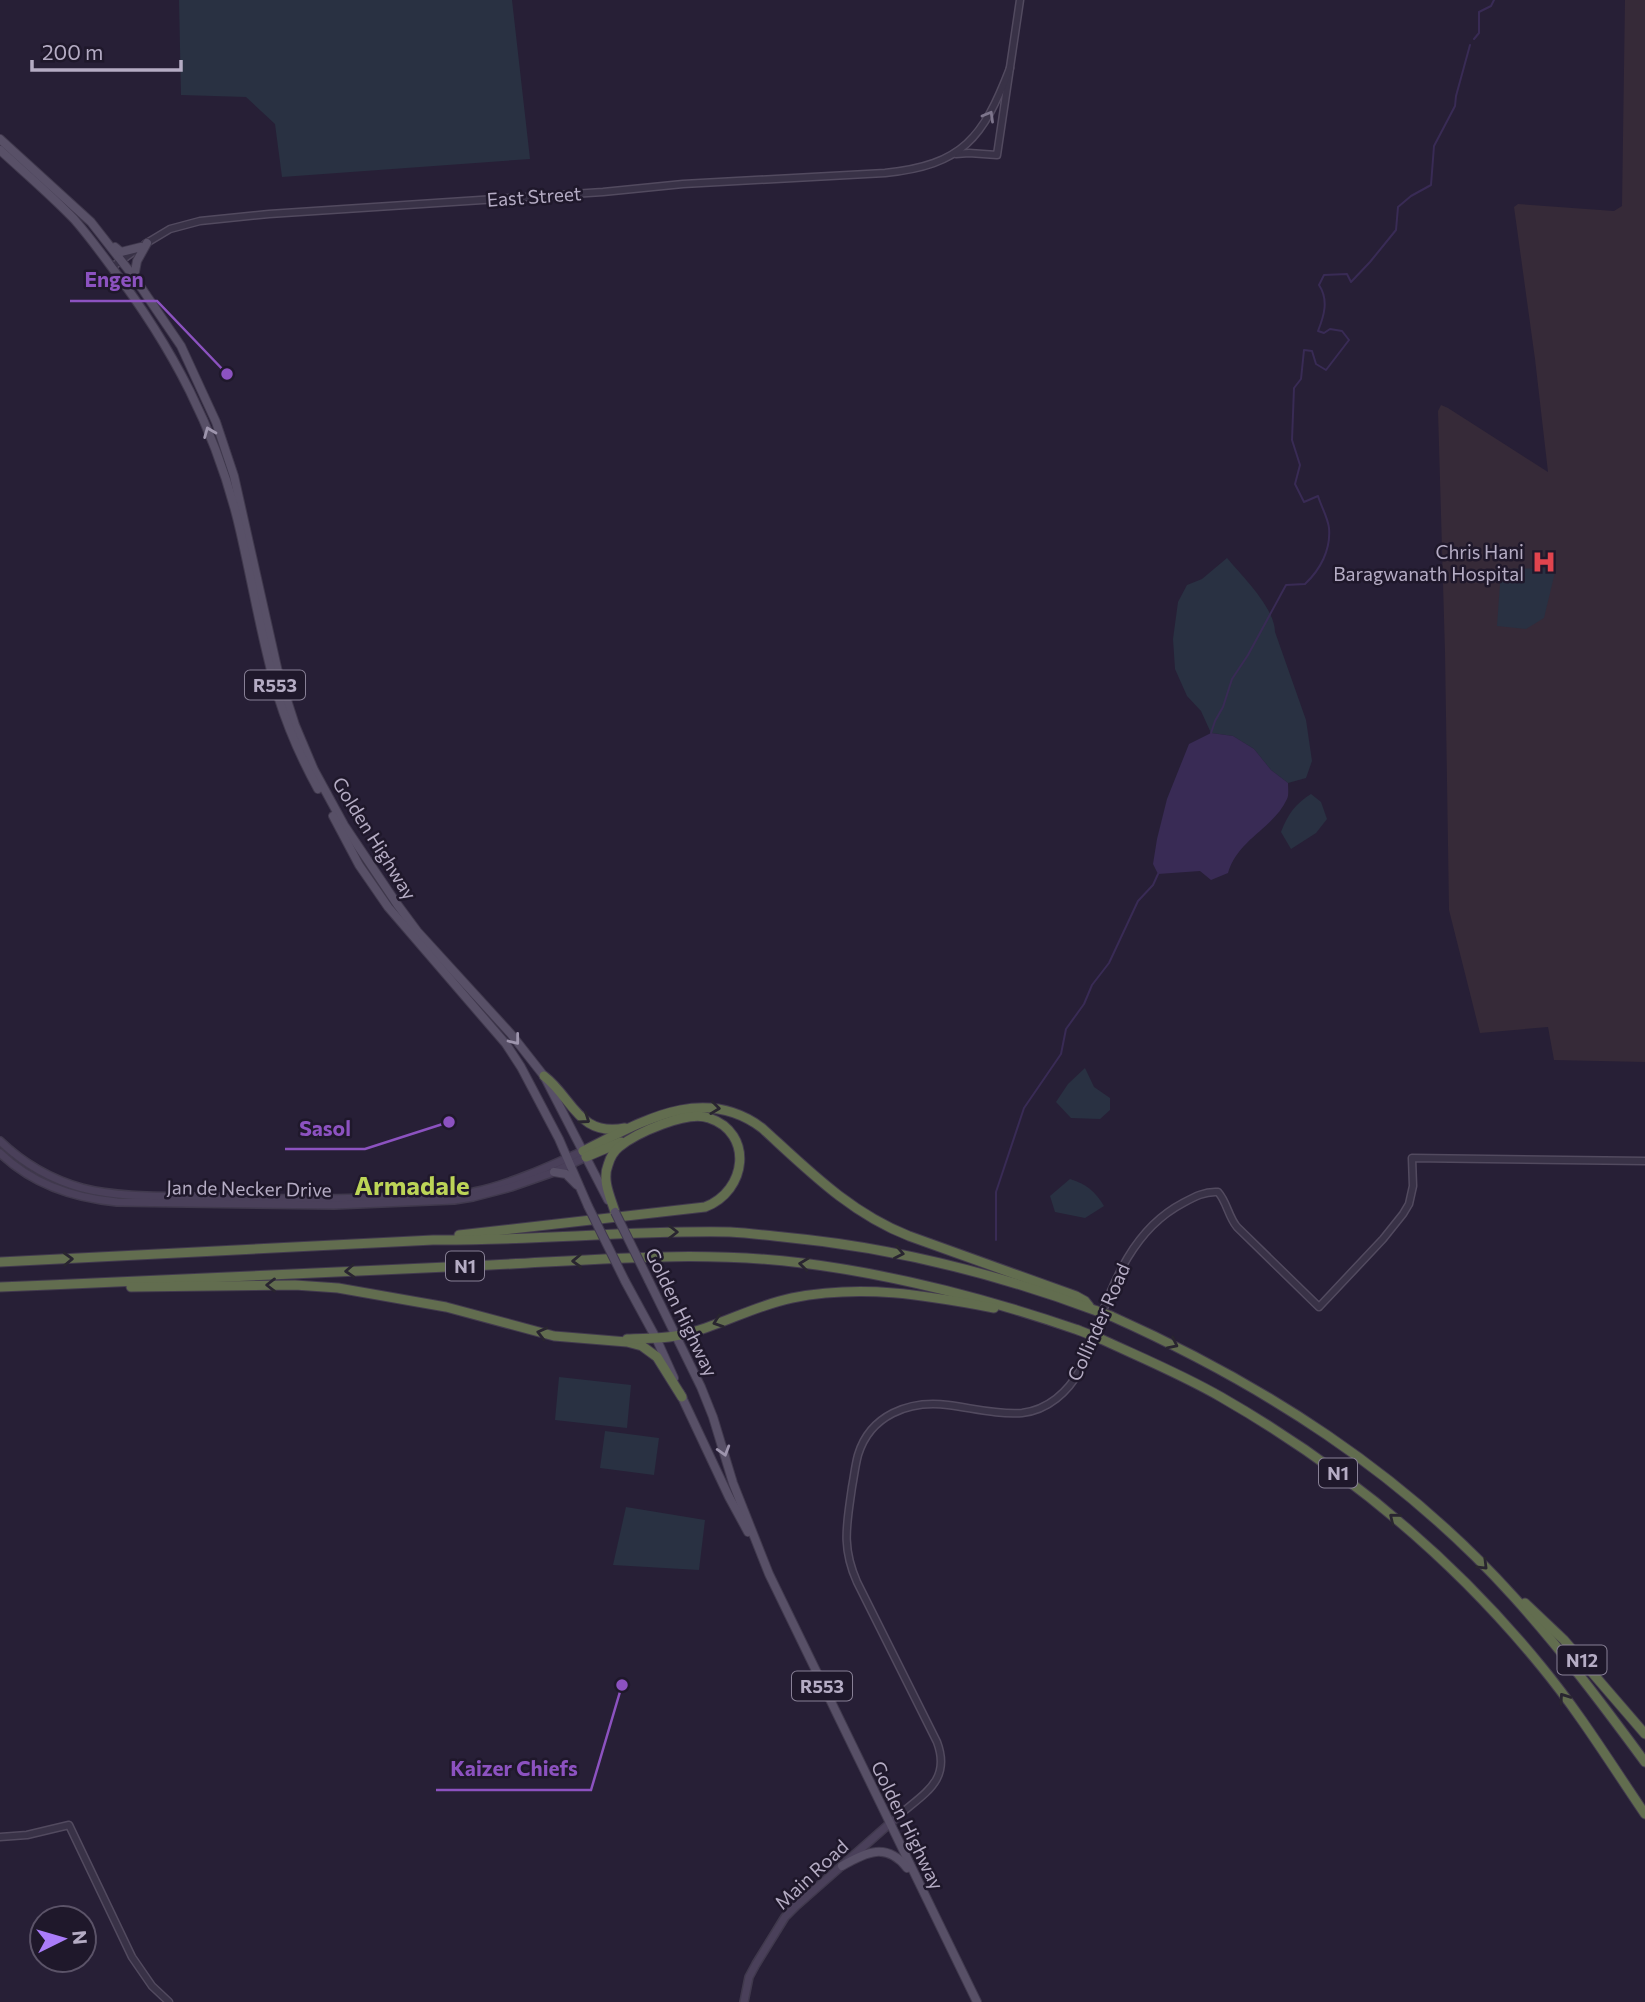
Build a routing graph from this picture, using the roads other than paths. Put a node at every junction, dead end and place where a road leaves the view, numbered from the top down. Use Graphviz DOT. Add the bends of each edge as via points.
graph roads {
  1 [pos="1020,0"];
  2 [pos="1010,68"];
  3 [pos="0,139"];
  4 [pos="0,150"];
  5 [pos="954,154"];
  6 [pos="91,222"];
  7 [pos="144,245"];
  8 [pos="122,260"];
  9 [pos="112,267"];
  10 [pos="134,277"];
  11 [pos="544,1076"];
  12 [pos="642,1123"];
  13 [pos="646,1133"];
  14 [pos="0,1141"];
  15 [pos="0,1153"];
  16 [pos="584,1154"];
  17 [pos="570,1161"];
  18 [pos="1645,1161"];
  19 [pos="554,1172"];
  20 [pos="45,1179"];
  21 [pos="579,1187"];
  22 [pos="615,1212"];
  23 [pos="433,1240"];
  24 [pos="0,1262"];
  25 [pos="58,1285"];
  26 [pos="0,1287"];
  27 [pos="1009,1307"];
  28 [pos="1094,1309"];
  29 [pos="676,1336"];
  30 [pos="656,1338"];
  31 [pos="589,1340"];
  32 [pos="682,1396"];
  33 [pos="757,1547"];
  34 [pos="1511,1594"];
  35 [pos="1645,1734"];
  36 [pos="1604,1754"];
  37 [pos="1645,1762"];
  38 [pos="1645,1804"];
  39 [pos="1645,1814"];
  40 [pos="893,1820"];
  41 [pos="0,1837"];
  42 [pos="842,1866"];
  43 [pos="918,1882"];
  44 [pos="169,2002"];
  45 [pos="744,2002"];
  46 [pos="977,2002"];
  1 -- 2 [label="street"];
  5 -- 2 [label="street, one-way" via="989,117"];
  2 -- 5 [label="street" via="997,155"];
  3 -- 6 [label="main road, Golden Highway / R553"];
  4 -- 9 [label="main road, Golden Highway / R553" via="74,220"];
  5 -- 7 [label="street, East Street" via="917,169 885,173 200,220 170,229"];
  6 -- 7 [label="main road" via="120,251"];
  6 -- 8 [label="main road, Golden Highway / R553"];
  7 -- 8 [label="street, East Street"];
  7 -- 10 [label="main road"];
  8 -- 9 [label="street, East Street"];
  8 -- 10 [label="main road, Golden Highway / R553"];
  17 -- 9 [label="main road, Golden Highway / R553, one-way" via="506,1044 388,907 359,865 312,778 278,697 240,529 197,402 167,346"];
  10 -- 11 [label="main road, Golden Highway / R553, one-way" via="181,346 216,422 245,518 278,672 319,778 344,825 417,931"];
  11 -- 12 [label="highway, one-way" via="576,1114 595,1126 614,1130"];
  11 -- 16 [label="main road, Golden Highway / R553"];
  12 -- 16 [label="highway"];
  12 -- 28 [label="highway, one-way" via="688,1108 716,1107 738,1113 863,1214 909,1237 1076,1296"];
  13 -- 16 [label="highway"];
  13 -- 22 [label="highway" via="619,1147 609,1160 606,1182"];
  13 -- 23 [label="highway" via="685,1116 714,1120 738,1148 736,1181 723,1198 700,1209"];
  14 -- 20 [label="main road, Jan de Necker Drive"];
  15 -- 20 [label="main road, Jan de Necker Drive" via="18,1168"];
  16 -- 17 [label="main road, Jan de Necker Drive"];
  16 -- 22 [label="main road, Golden Highway / R553"];
  17 -- 19 [label="main road, Jan de Necker Drive"];
  17 -- 20 [label="main road, Jan de Necker Drive" via="472,1192 370,1199 146,1195 92,1190"];
  17 -- 21 [label="main road, Golden Highway / R553"];
  18 -- 40 [label="street, Collinder Road" via="1412,1158 1413,1186 1404,1214 1319,1307 1237,1227 1218,1192 1203,1194 1161,1217 1130,1252 1077,1376 1058,1398 1019,1413 920,1404 898,1410 877,1424 856,1464 847,1555 942,1758 933,1785"];
  19 -- 20 [label="main road, Jan de Necker Drive" via="473,1197 346,1205 117,1202 73,1195"];
  19 -- 21 [label="main road" via="566,1174"];
  21 -- 30 [label="main road, Golden Highway / R553, bridge"];
  22 -- 29 [label="main road, Golden Highway / R553, bridge"];
  24 -- 23 [label="highway, N1, one-way"];
  23 -- 28 [label="highway, N1, one-way" via="661,1232 808,1239 928,1259"];
  25 -- 26 [label="highway, N1"];
  27 -- 25 [label="highway, N1, one-way" via="872,1273 730,1258"];
  31 -- 25 [label="highway, one-way" via="338,1288"];
  27 -- 29 [label="highway, one-way" via="920,1294 841,1291 776,1302"];
  36 -- 27 [label="highway, N1, one-way, bridge" via="1543,1668 1489,1606 1417,1536 1345,1478 1294,1441 1171,1371 1101,1339"];
  28 -- 34 [label="highway, N1, one-way, bridge" via="1249,1384 1341,1444 1417,1504"];
  29 -- 30 [label="highway"];
  29 -- 33 [label="main road, Golden Highway / R553, one-way" via="713,1417"];
  30 -- 31 [label="highway"];
  30 -- 32 [label="main road, Golden Highway / R553"];
  31 -- 32 [label="highway" via="642,1346 661,1362"];
  32 -- 33 [label="main road, Golden Highway / R553"];
  33 -- 40 [label="main road, Golden Highway / R553"];
  34 -- 35 [label="highway, N12" via="1564,1640"];
  34 -- 37 [label="highway, N1"];
  36 -- 38 [label="highway, N1"];
  36 -- 39 [label="highway"];
  40 -- 42 [label="main road, Main Road"];
  40 -- 43 [label="main road, Golden Highway / R553"];
  41 -- 44 [label="street" via="69,1825 132,1957"];
  42 -- 43 [label="main road" via="862,1854 886,1852 903,1863"];
  42 -- 45 [label="main road, Main Road" via="785,1917 749,1977"];
  43 -- 46 [label="main road, Golden Highway / R553"];
}
